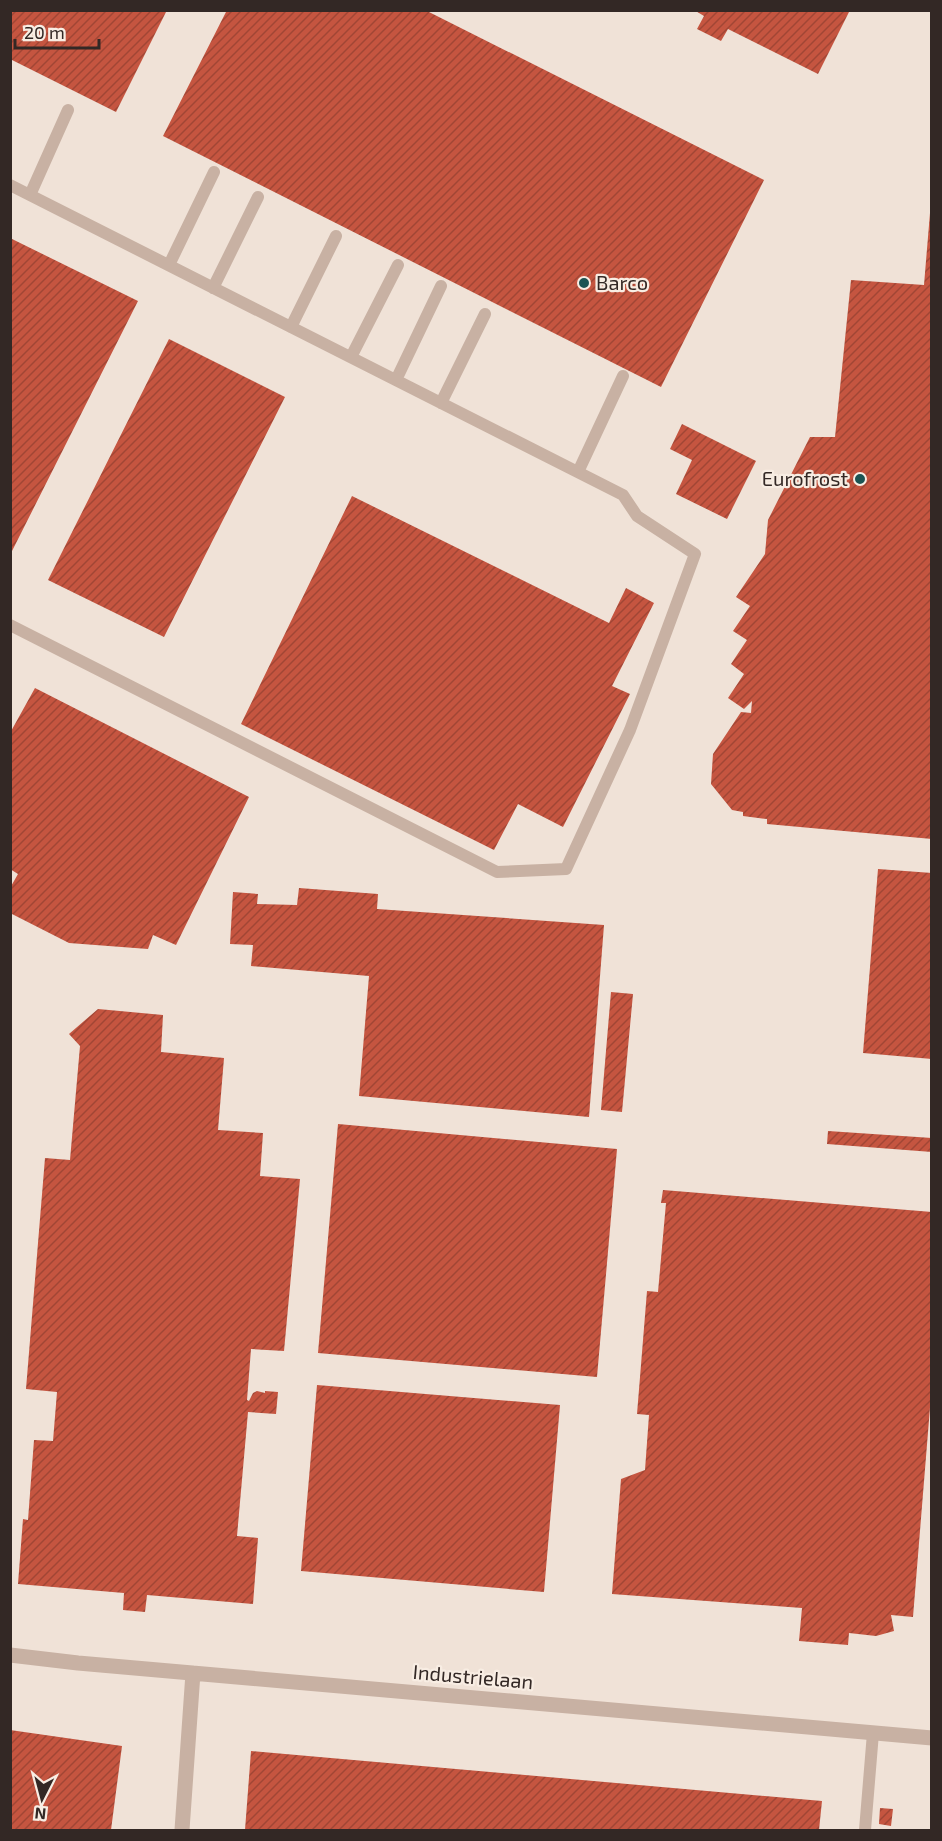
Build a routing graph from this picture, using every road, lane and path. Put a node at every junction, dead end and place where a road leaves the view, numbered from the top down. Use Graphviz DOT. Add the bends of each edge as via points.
graph roads {
  1 [pos="68,110"];
  2 [pos="214,172"];
  3 [pos="10,185"];
  4 [pos="30,195"];
  5 [pos="258,197"];
  6 [pos="336,236"];
  7 [pos="398,265"];
  8 [pos="170,266"];
  9 [pos="441,286"];
  10 [pos="213,288"];
  11 [pos="485,314"];
  12 [pos="291,327"];
  13 [pos="351,357"];
  14 [pos="623,376"];
  15 [pos="396,380"];
  16 [pos="441,403"];
  17 [pos="578,472"];
  18 [pos="10,625"];
  19 [pos="10,1655"];
  20 [pos="193,1673"];
  21 [pos="873,1733"];
  22 [pos="932,1738"];
  23 [pos="182,1830"];
  24 [pos="865,1830"];
  1 -- 4 [label="lane"];
  2 -- 8 [label="lane"];
  3 -- 4 [label="lane"];
  4 -- 8 [label="lane"];
  5 -- 10 [label="lane"];
  6 -- 12 [label="lane"];
  7 -- 13 [label="lane"];
  8 -- 10 [label="lane"];
  9 -- 15 [label="lane"];
  10 -- 12 [label="lane"];
  11 -- 16 [label="lane"];
  12 -- 13 [label="lane"];
  13 -- 15 [label="lane"];
  14 -- 17 [label="lane"];
  15 -- 16 [label="lane"];
  16 -- 17 [label="lane"];
  17 -- 18 [label="lane" via="623,495 637,516 695,554 630,730 566,869 497,872"];
  19 -- 20 [label="street, Industrielaan"];
  20 -- 21 [label="street, Industrielaan"];
  20 -- 23 [label="street"];
  21 -- 22 [label="street, Industrielaan"];
  21 -- 24 [label="lane"];
}
